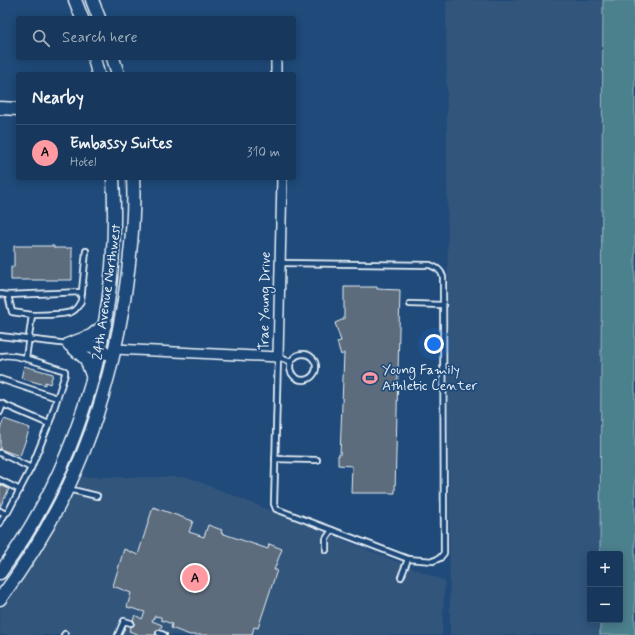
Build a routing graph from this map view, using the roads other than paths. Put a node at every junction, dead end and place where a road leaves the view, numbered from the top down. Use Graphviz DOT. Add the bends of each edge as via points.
graph roads {
  1 [pos="75,0"];
  2 [pos="92,0"];
  3 [pos="81,16"];
  4 [pos="98,16"];
  5 [pos="94,60"];
  6 [pos="114,60"];
  7 [pos="276,60"];
  8 [pos="98,72"];
  9 [pos="117,72"];
  10 [pos="276,72"];
  11 [pos="0,108"];
  12 [pos="16,109"];
  13 [pos="113,180"];
  14 [pos="133,180"];
  15 [pos="282,180"];
  16 [pos="114,229"];
  17 [pos="86,251"];
  18 [pos="280,263"];
  19 [pos="82,292"];
  20 [pos="0,294"];
  21 [pos="8,295"];
  22 [pos="410,304"];
  23 [pos="443,305"];
  24 [pos="32,315"];
  25 [pos="105,325"];
  26 [pos="0,336"];
  27 [pos="30,340"];
  28 [pos="69,344"];
  29 [pos="100,348"];
  30 [pos="115,349"];
  31 [pos="0,357"];
  32 [pos="278,357"];
  33 [pos="26,358"];
  34 [pos="291,362"];
  35 [pos="93,378"];
  36 [pos="0,379"];
  37 [pos="57,398"];
  38 [pos="2,403"];
  39 [pos="0,412"];
  40 [pos="49,424"];
  41 [pos="0,454"];
  42 [pos="82,455"];
  43 [pos="275,459"];
  44 [pos="317,460"];
  45 [pos="31,468"];
  46 [pos="0,480"];
  47 [pos="68,489"];
  48 [pos="20,490"];
  49 [pos="97,496"];
  50 [pos="2,512"];
  51 [pos="0,523"];
  52 [pos="332,530"];
  53 [pos="326,550"];
  54 [pos="408,559"];
  55 [pos="0,573"];
  56 [pos="401,577"];
  57 [pos="0,599"];
  58 [pos="131,623"];
  59 [pos="159,633"];
  60 [pos="118,635"];
  61 [pos="164,635"];
  1 -- 3 [label="main road"];
  2 -- 4 [label="main road"];
  5 -- 8 [label="main road"];
  6 -- 9 [label="main road"];
  7 -- 10 [label="street"];
  11 -- 12 [label="main road"];
  13 -- 16 [label="main road, 24th Avenue Northwest"];
  14 -- 30 [label="main road, 24th Avenue Northwest" via="134,210 129,265"];
  15 -- 18 [label="street, Trae Young Drive"];
  16 -- 25 [label="main road, 24th Avenue Northwest" via="111,288"];
  16 -- 30 [label="main road" via="120,271 110,338"];
  17 -- 19 [label="lane"];
  18 -- 23 [label="lane" via="430,266 442,272"];
  18 -- 32 [label="street, Trae Young Drive"];
  19 -- 21 [label="lane"];
  19 -- 24 [label="lane" via="81,301 74,311"];
  20 -- 21 [label="lane"];
  21 -- 24 [label="lane" via="12,312"];
  22 -- 23 [label="lane"];
  23 -- 54 [label="lane" via="444,552 440,558 433,561"];
  24 -- 27 [label="lane"];
  25 -- 28 [label="main road" via="85,339"];
  25 -- 29 [label="main road, 24th Avenue Northwest"];
  26 -- 27 [label="lane"];
  27 -- 28 [label="lane"];
  27 -- 33 [label="lane"];
  28 -- 29 [label="main road"];
  28 -- 35 [label="main road" via="86,359"];
  29 -- 35 [label="main road, 24th Avenue Northwest"];
  29 -- 42 [label="main road" via="106,354 86,424"];
  30 -- 32 [label="street, Trae Young Drive"];
  30 -- 42 [label="main road, 24th Avenue Northwest" via="101,403"];
  31 -- 33 [label="lane" via="4,355"];
  32 -- 34 [label="lane"];
  32 -- 43 [label="lane"];
  33 -- 37 [label="lane" via="65,371"];
  34 -- 34 [label="lane" via="291,372 297,378 306,380 316,372 316,364 308,355 300,354"];
  35 -- 55 [label="main road, 24th Avenue Northwest" via="78,426 57,476 28,530"];
  36 -- 37 [label="lane"];
  37 -- 40 [label="lane"];
  38 -- 39 [label="lane"];
  38 -- 40 [label="lane"];
  40 -- 45 [label="lane"];
  41 -- 45 [label="lane"];
  42 -- 47 [label="main road, 24th Avenue Northwest"];
  43 -- 44 [label="lane"];
  43 -- 52 [label="lane" via="276,509"];
  45 -- 48 [label="lane"];
  46 -- 48 [label="lane"];
  47 -- 49 [label="lane"];
  47 -- 57 [label="main road, 24th Avenue Northwest" via="27,561"];
  48 -- 50 [label="lane" via="8,512"];
  50 -- 51 [label="lane"];
  52 -- 53 [label="lane" via="326,539"];
  52 -- 54 [label="lane"];
  54 -- 56 [label="lane"];
  58 -- 60 [label="lane" via="124,621"];
  59 -- 61 [label="lane"];
}
